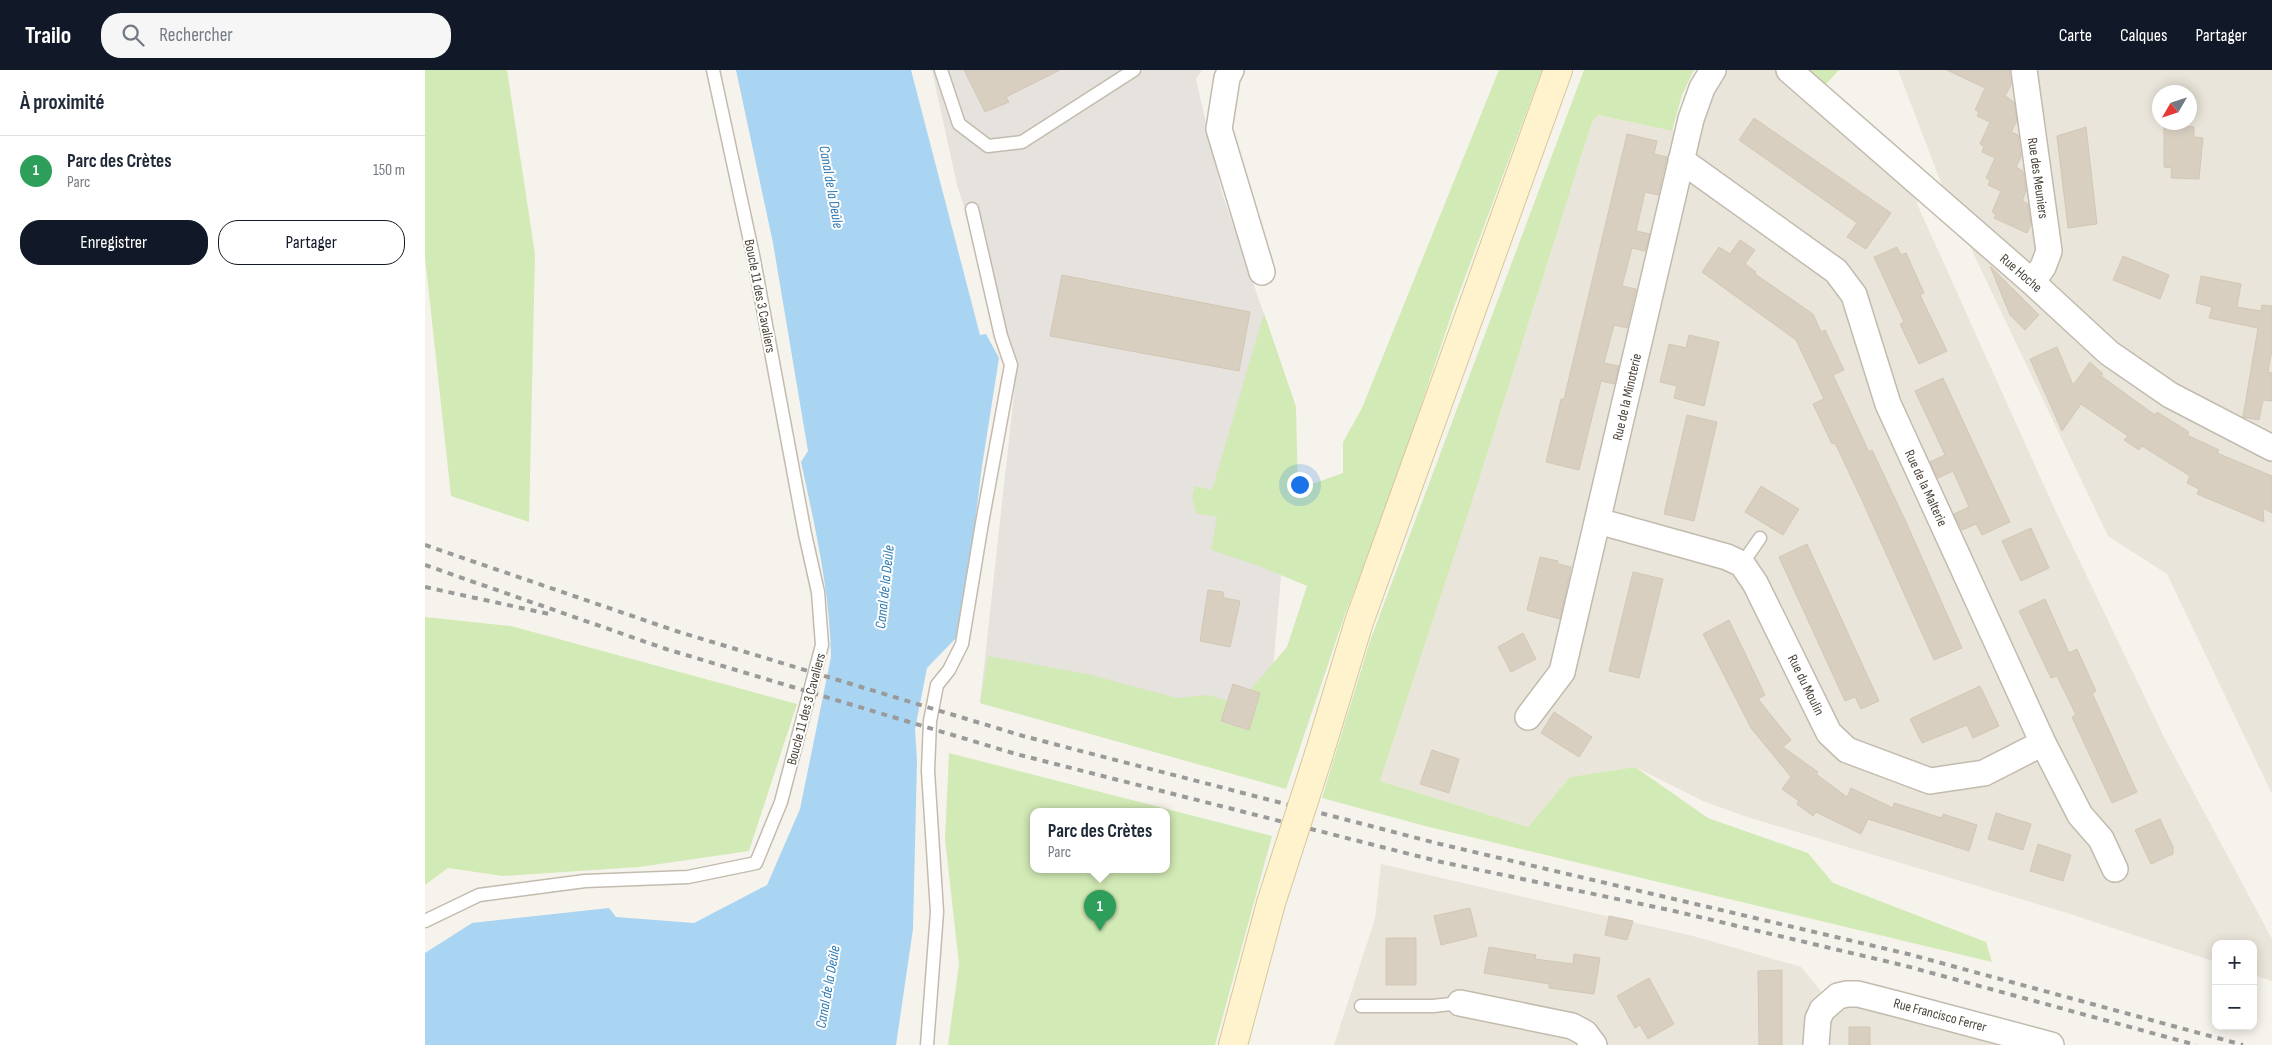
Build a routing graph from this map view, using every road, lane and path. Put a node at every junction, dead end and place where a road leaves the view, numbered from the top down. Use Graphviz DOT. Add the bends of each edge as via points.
graph roads {
  1 [pos="713,70"];
  2 [pos="941,70"];
  3 [pos="1134,70"];
  4 [pos="1231,70"];
  5 [pos="1558,70"];
  6 [pos="1713,70"];
  7 [pos="1789,70"];
  8 [pos="2024,70"];
  9 [pos="1681,160"];
  10 [pos="972,209"];
  11 [pos="1262,272"];
  12 [pos="2032,282"];
  13 [pos="2272,448"];
  14 [pos="1598,521"];
  15 [pos="1761,538"];
  16 [pos="1742,564"];
  17 [pos="1528,717"];
  18 [pos="2043,743"];
  19 [pos="2115,869"];
  20 [pos="425,921"];
  21 [pos="1460,1003"];
  22 [pos="1361,1006"];
  23 [pos="927,1045"];
  24 [pos="1233,1045"];
  25 [pos="1593,1045"];
  26 [pos="1817,1045"];
  27 [pos="2051,1045"];
  1 -- 20 [label="lane, Boucle 11 des 3 Cavaliers" via="753,255 818,592 822,644 781,802 756,863 688,877 585,881 479,896"];
  2 -- 3 [label="lane" via="959,124 988,146 1022,142"];
  4 -- 11 [label="street" via="1219,129"];
  5 -- 24 [label="main road, bridge" via="1359,622 1271,903"];
  6 -- 9 [label="street, Rue de la Minoterie" via="1691,119"];
  7 -- 12 [label="street, Rue Hoche"];
  8 -- 12 [label="street, Rue des Meuniers" via="2049,251"];
  9 -- 14 [label="street, Rue de la Minoterie"];
  9 -- 18 [label="street, Rue de la Malterie" via="1836,271 1854,295 1888,404"];
  10 -- 23 [label="lane" via="1001,336 1011,365 962,644 949,670 937,684 930,721 928,771 937,912"];
  12 -- 13 [label="street, Rue Hoche" via="2109,353 2149,382"];
  14 -- 16 [label="street"];
  14 -- 17 [label="street, Rue de la Minoterie" via="1563,672"];
  15 -- 16 [label="lane"];
  16 -- 18 [label="street, Rue du Moulin" via="1755,582 1829,733 1847,750 1930,781 1984,773"];
  18 -- 19 [label="street, Rue de la Malterie" via="2080,815 2101,839"];
  21 -- 22 [label="lane"];
  21 -- 25 [label="street" via="1572,1026 1585,1033"];
  26 -- 27 [label="street, Rue Francisco Ferrer" via="1818,1019 1822,1010 1838,996 1858,994"];
}
